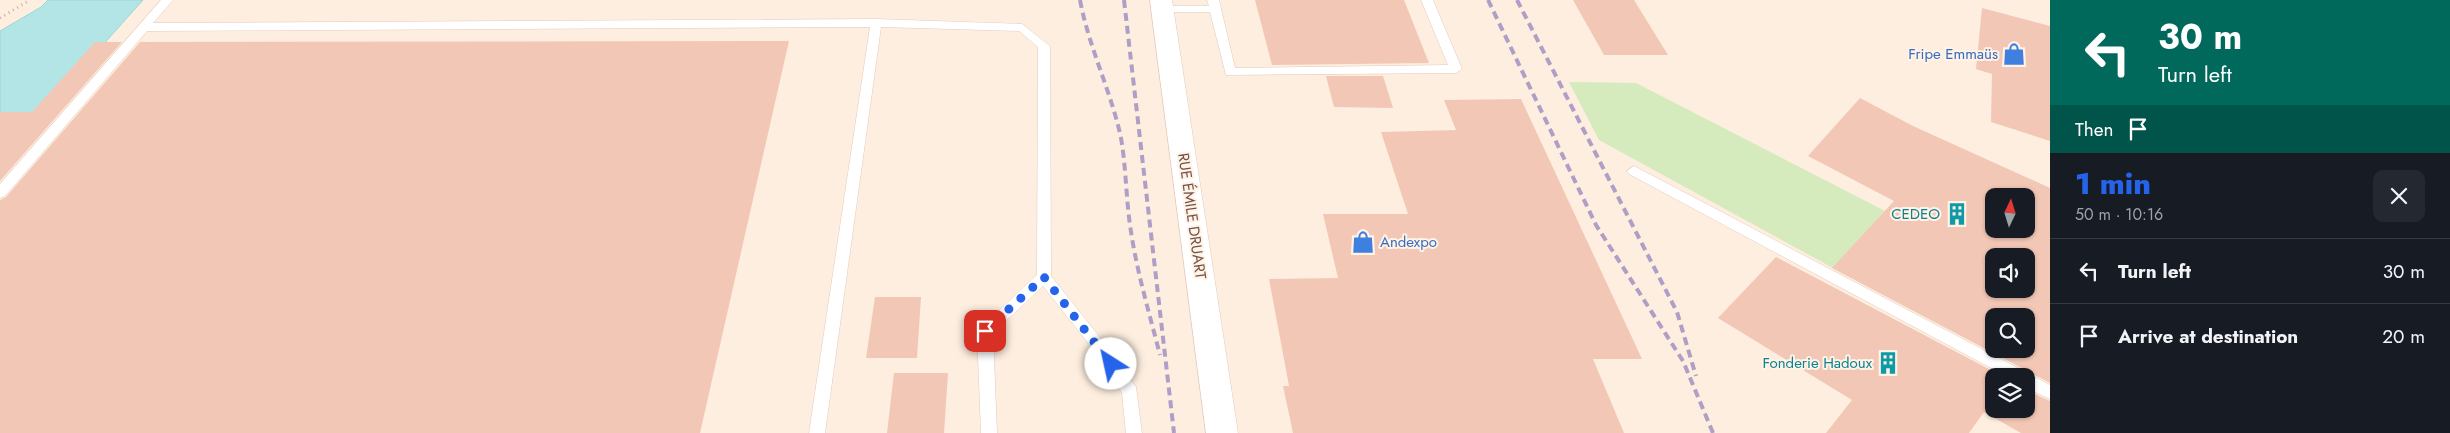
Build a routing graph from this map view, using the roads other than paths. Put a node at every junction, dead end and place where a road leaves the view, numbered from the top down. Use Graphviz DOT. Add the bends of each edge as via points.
graph roads {
  1 [pos="167,0"];
  2 [pos="1427,0"];
  3 [pos="1162,4"];
  4 [pos="1214,5"];
  5 [pos="876,23"];
  6 [pos="144,27"];
  7 [pos="1634,171"];
  8 [pos="0,193"];
  9 [pos="1044,277"];
  10 [pos="2005,368"];
  11 [pos="2035,384"];
  12 [pos="2050,392"];
  13 [pos="817,433"];
  14 [pos="989,433"];
  15 [pos="1134,433"];
  16 [pos="1222,433"];
  1 -- 6 [label="lane"];
  2 -- 4 [label="lane" via="1456,69 1230,72"];
  3 -- 4 [label="lane"];
  3 -- 16 [label="street, RUE ÉMILE DRUART"];
  5 -- 6 [label="lane"];
  5 -- 9 [label="lane" via="1022,28 1044,46"];
  5 -- 13 [label="lane"];
  6 -- 8 [label="lane"];
  7 -- 10 [label="lane"];
  9 -- 14 [label="lane" via="985,331"];
  9 -- 15 [label="lane" via="1101,349 1130,392"];
  11 -- 12 [label="lane"];
}
